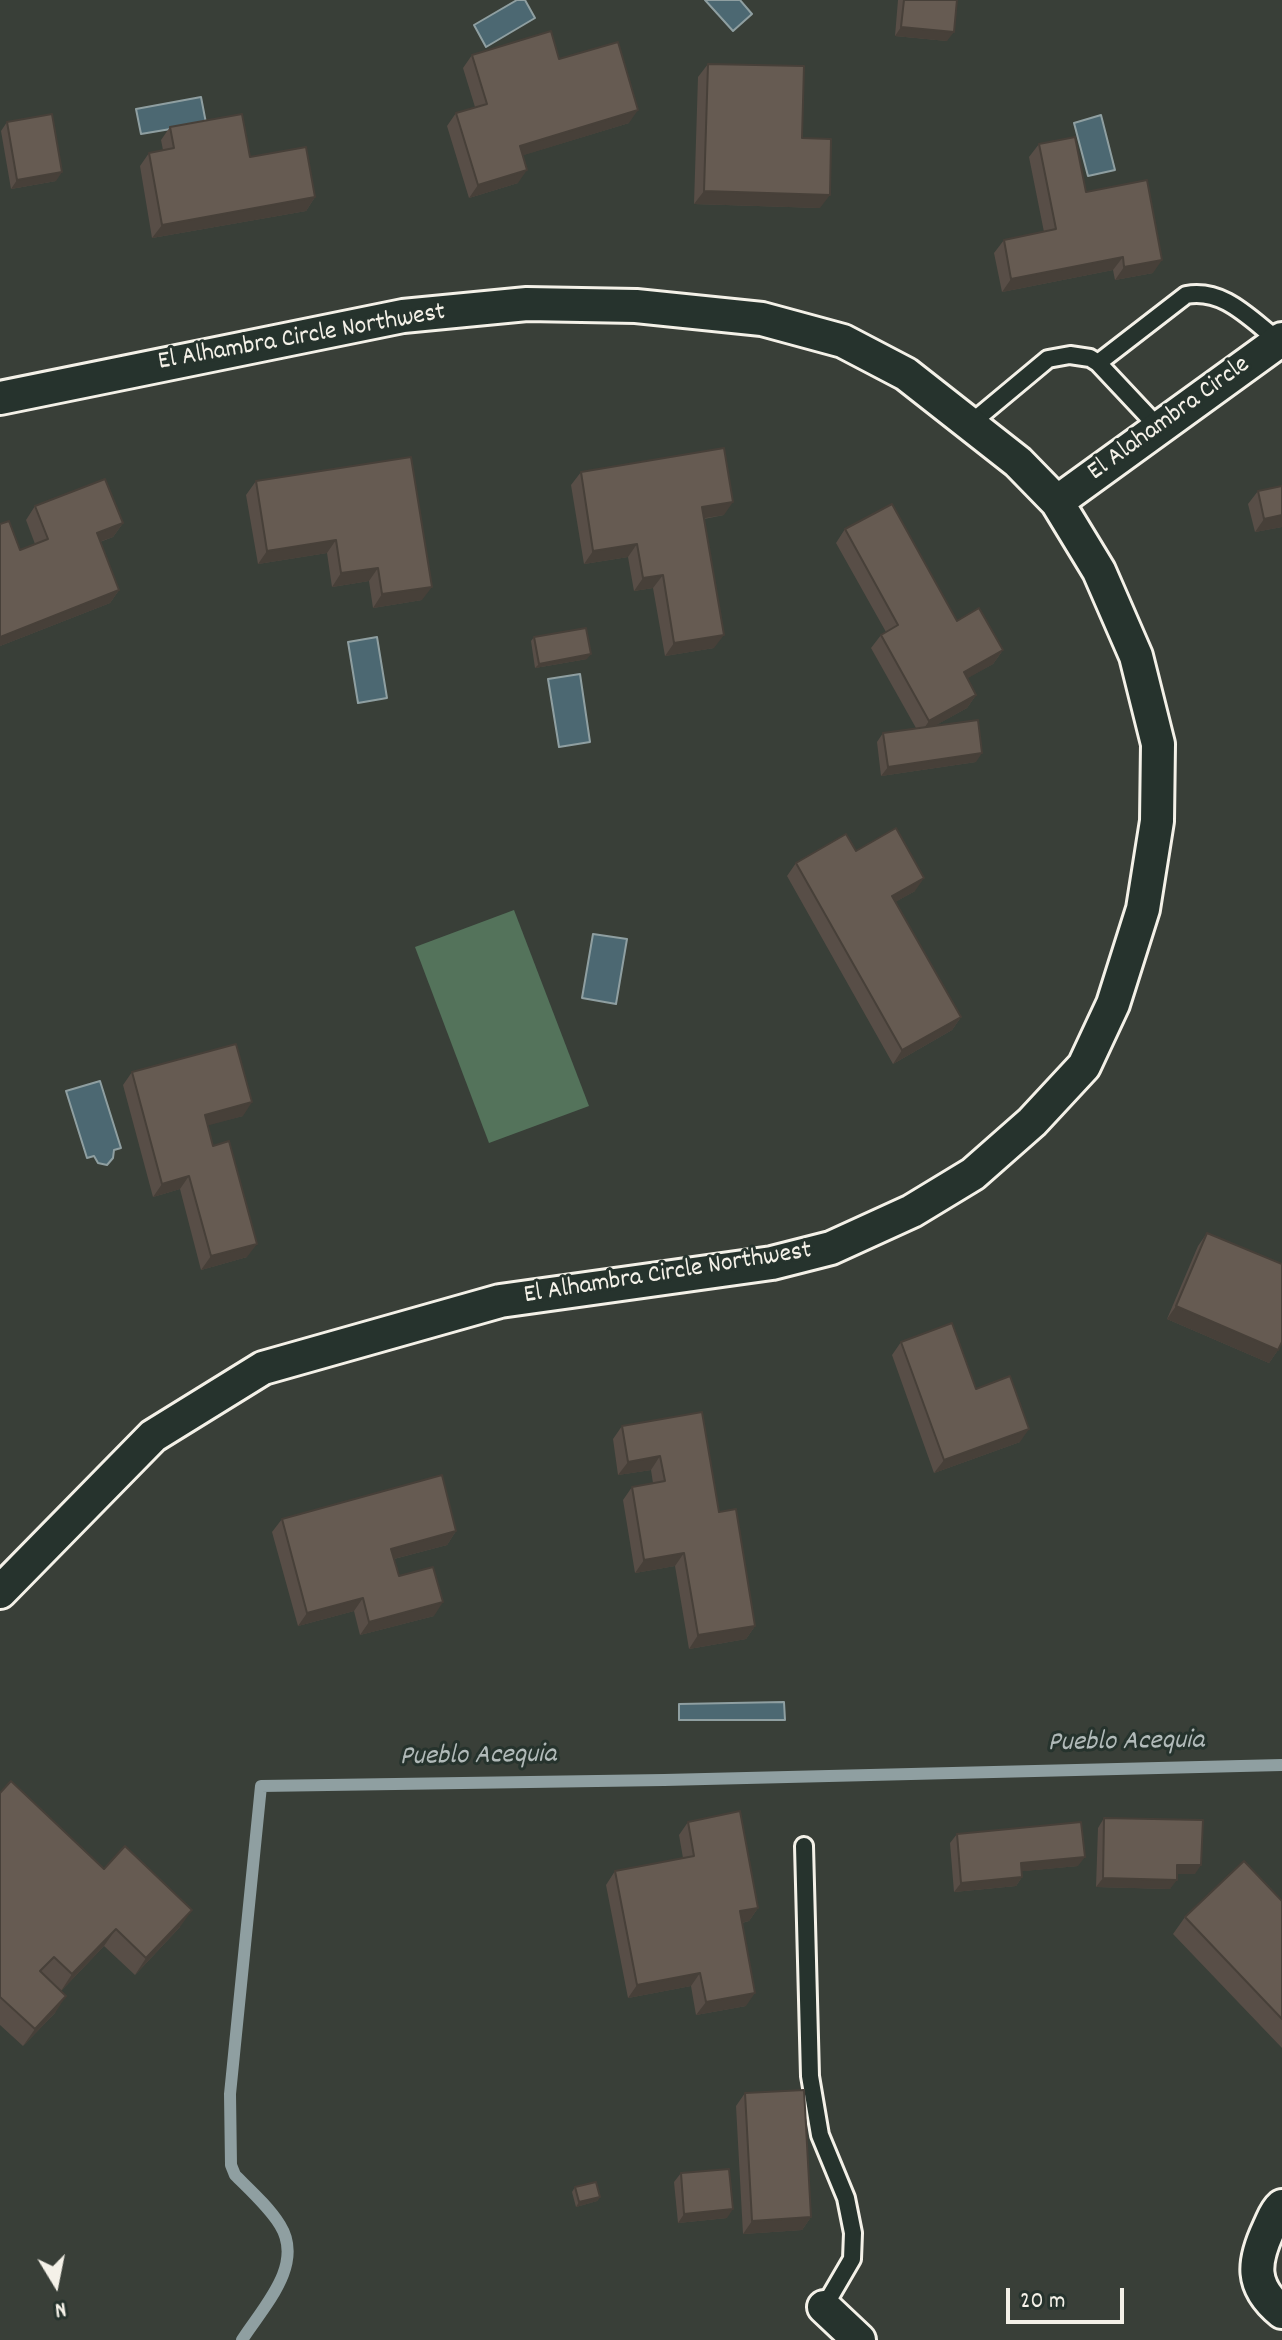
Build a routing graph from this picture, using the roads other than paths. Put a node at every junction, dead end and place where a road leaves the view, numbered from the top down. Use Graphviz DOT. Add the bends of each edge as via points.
graph roads {
  1 [pos="1280,340"];
  2 [pos="1098,363"];
  3 [pos="0,398"];
  4 [pos="970,424"];
  5 [pos="1159,428"];
  6 [pos="1057,502"];
  7 [pos="0,1592"];
  8 [pos="804,1846"];
  9 [pos="1282,2206"];
  10 [pos="824,2307"];
  11 [pos="1282,2312"];
  12 [pos="859,2340"];
  1 -- 2 [label="lane" via="1222,297 1194,293"];
  1 -- 5 [label="street, El Alahambra Circle"];
  2 -- 4 [label="lane" via="1070,355 1048,359"];
  2 -- 5 [label="lane"];
  3 -- 4 [label="street, El Alhambra Circle Northwest" via="403,316 527,304 636,306 762,319 843,341 906,374"];
  4 -- 6 [label="street, El Alhambra Circle Northwest"];
  5 -- 6 [label="street, El Alahambra Circle"];
  6 -- 7 [label="street, El Alhambra Circle Northwest" via="1099,571 1136,656 1158,744 1157,821 1143,909 1113,1004 1084,1066 1032,1122 973,1174 912,1211 831,1248 772,1263 500,1301 263,1368 153,1436"];
  8 -- 10 [label="lane" via="810,2076 820,2135 846,2198 853,2233 852,2259"];
  9 -- 11 [label="street" via="1255,2269 1268,2301"];
  10 -- 12 [label="street"];
}
